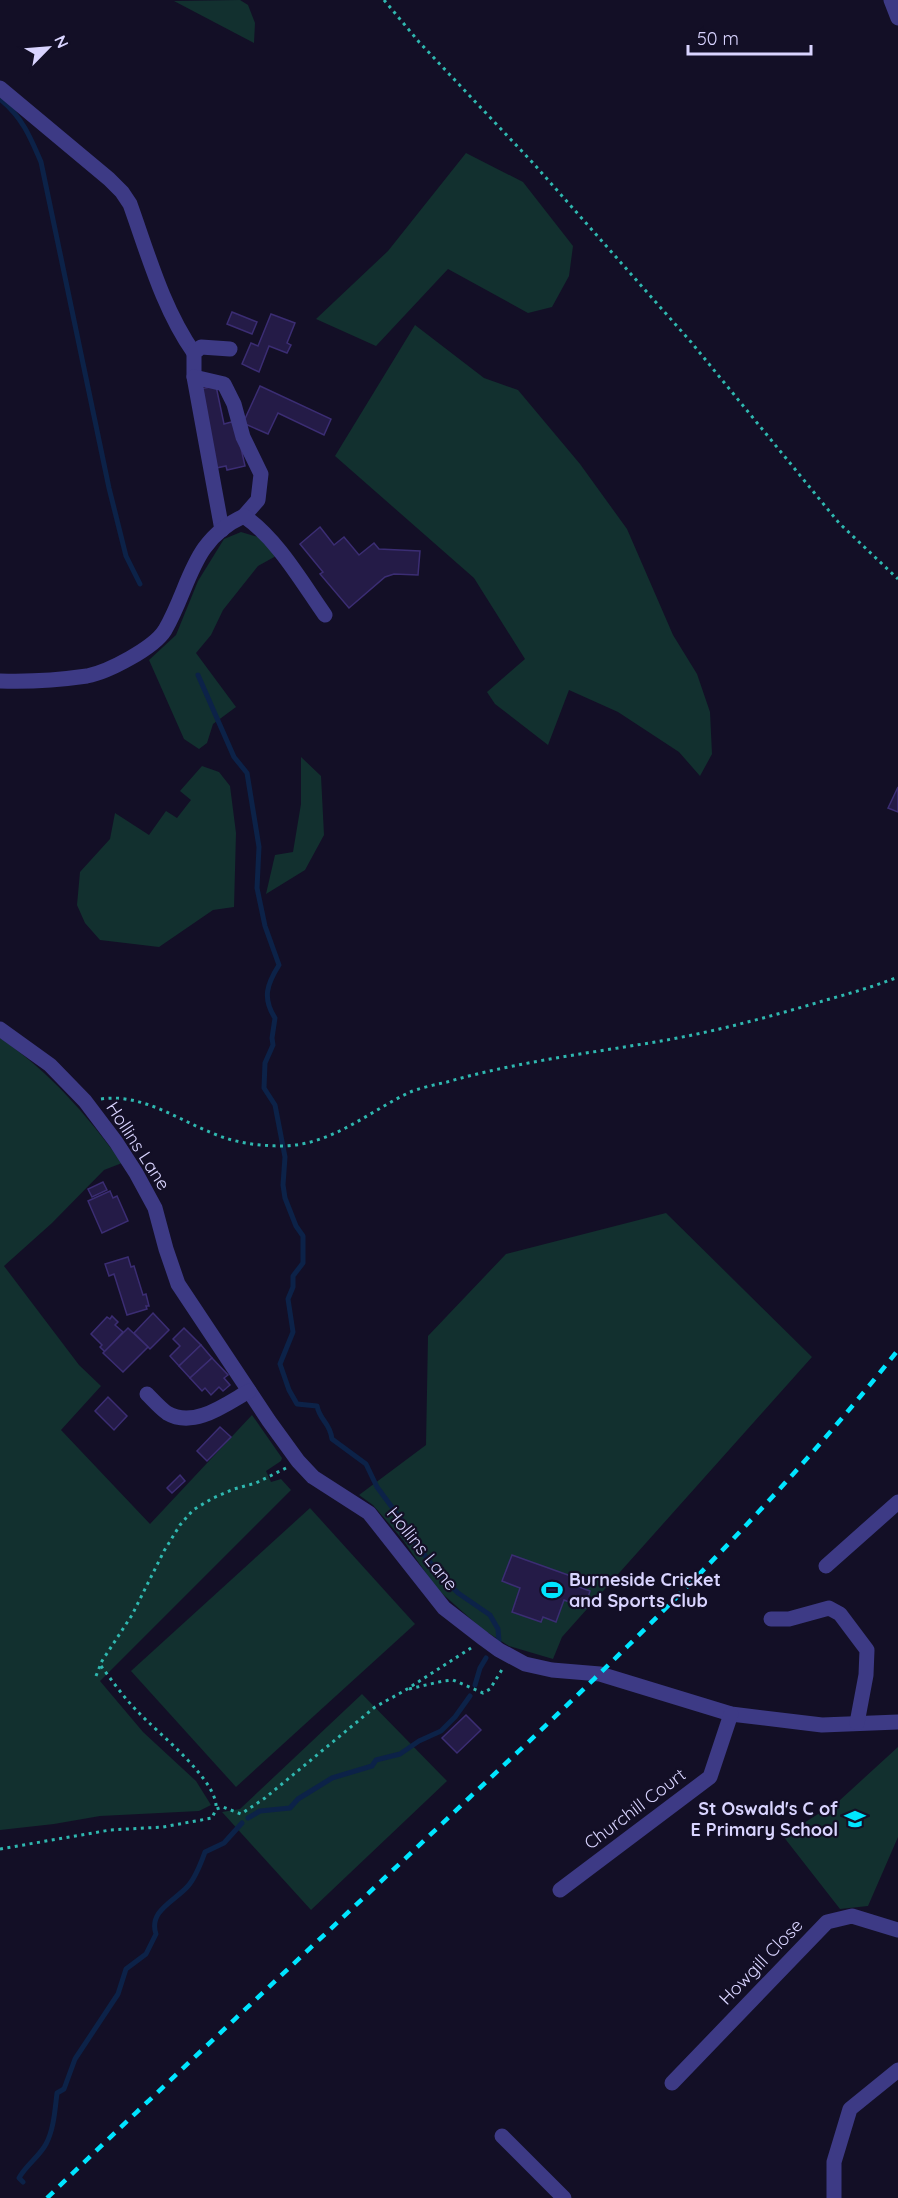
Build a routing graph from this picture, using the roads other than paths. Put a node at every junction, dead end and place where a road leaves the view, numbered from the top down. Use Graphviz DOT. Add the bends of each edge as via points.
graph roads {
  1 [pos="891,0"];
  2 [pos="898,18"];
  3 [pos="0,88"];
  4 [pos="230,349"];
  5 [pos="194,353"];
  6 [pos="194,376"];
  7 [pos="244,516"];
  8 [pos="222,530"];
  9 [pos="325,615"];
  10 [pos="0,681"];
  11 [pos="0,1029"];
  12 [pos="249,1391"];
  13 [pos="147,1394"];
  14 [pos="898,1502"];
  15 [pos="826,1566"];
  16 [pos="771,1619"];
  17 [pos="731,1714"];
  18 [pos="898,1722"];
  19 [pos="857,1724"];
  20 [pos="560,1890"];
  21 [pos="898,1930"];
  22 [pos="898,2070"];
  23 [pos="672,2083"];
  24 [pos="502,2136"];
  25 [pos="564,2198"];
  26 [pos="834,2198"];
  1 -- 2 [label="street"];
  3 -- 5 [label="street" via="122,192 180,332"];
  4 -- 5 [label="street" via="201,347"];
  5 -- 6 [label="street"];
  6 -- 7 [label="street" via="224,384 261,474 258,500"];
  6 -- 8 [label="street"];
  7 -- 8 [label="street"];
  7 -- 9 [label="street" via="277,548"];
  8 -- 10 [label="street" via="205,544 164,632 138,655 90,676"];
  11 -- 12 [label="street, Hollins Lane" via="50,1065 85,1101 120,1149 155,1208 178,1284"];
  12 -- 13 [label="street" via="201,1416 182,1419 166,1413"];
  12 -- 17 [label="street, Hollins Lane" via="313,1477 369,1513 444,1608 484,1639 525,1664 600,1674"];
  14 -- 15 [label="street"];
  16 -- 19 [label="street" via="789,1619 829,1608 840,1614 867,1650"];
  17 -- 19 [label="street, Hollins Lane" via="822,1725"];
  17 -- 20 [label="street, Churchill Court" via="710,1777"];
  18 -- 19 [label="street, Hollins Lane"];
  21 -- 23 [label="street, Howgill Close" via="852,1916 827,1922"];
  22 -- 26 [label="street" via="850,2109 834,2162"];
  24 -- 25 [label="street"];
}
